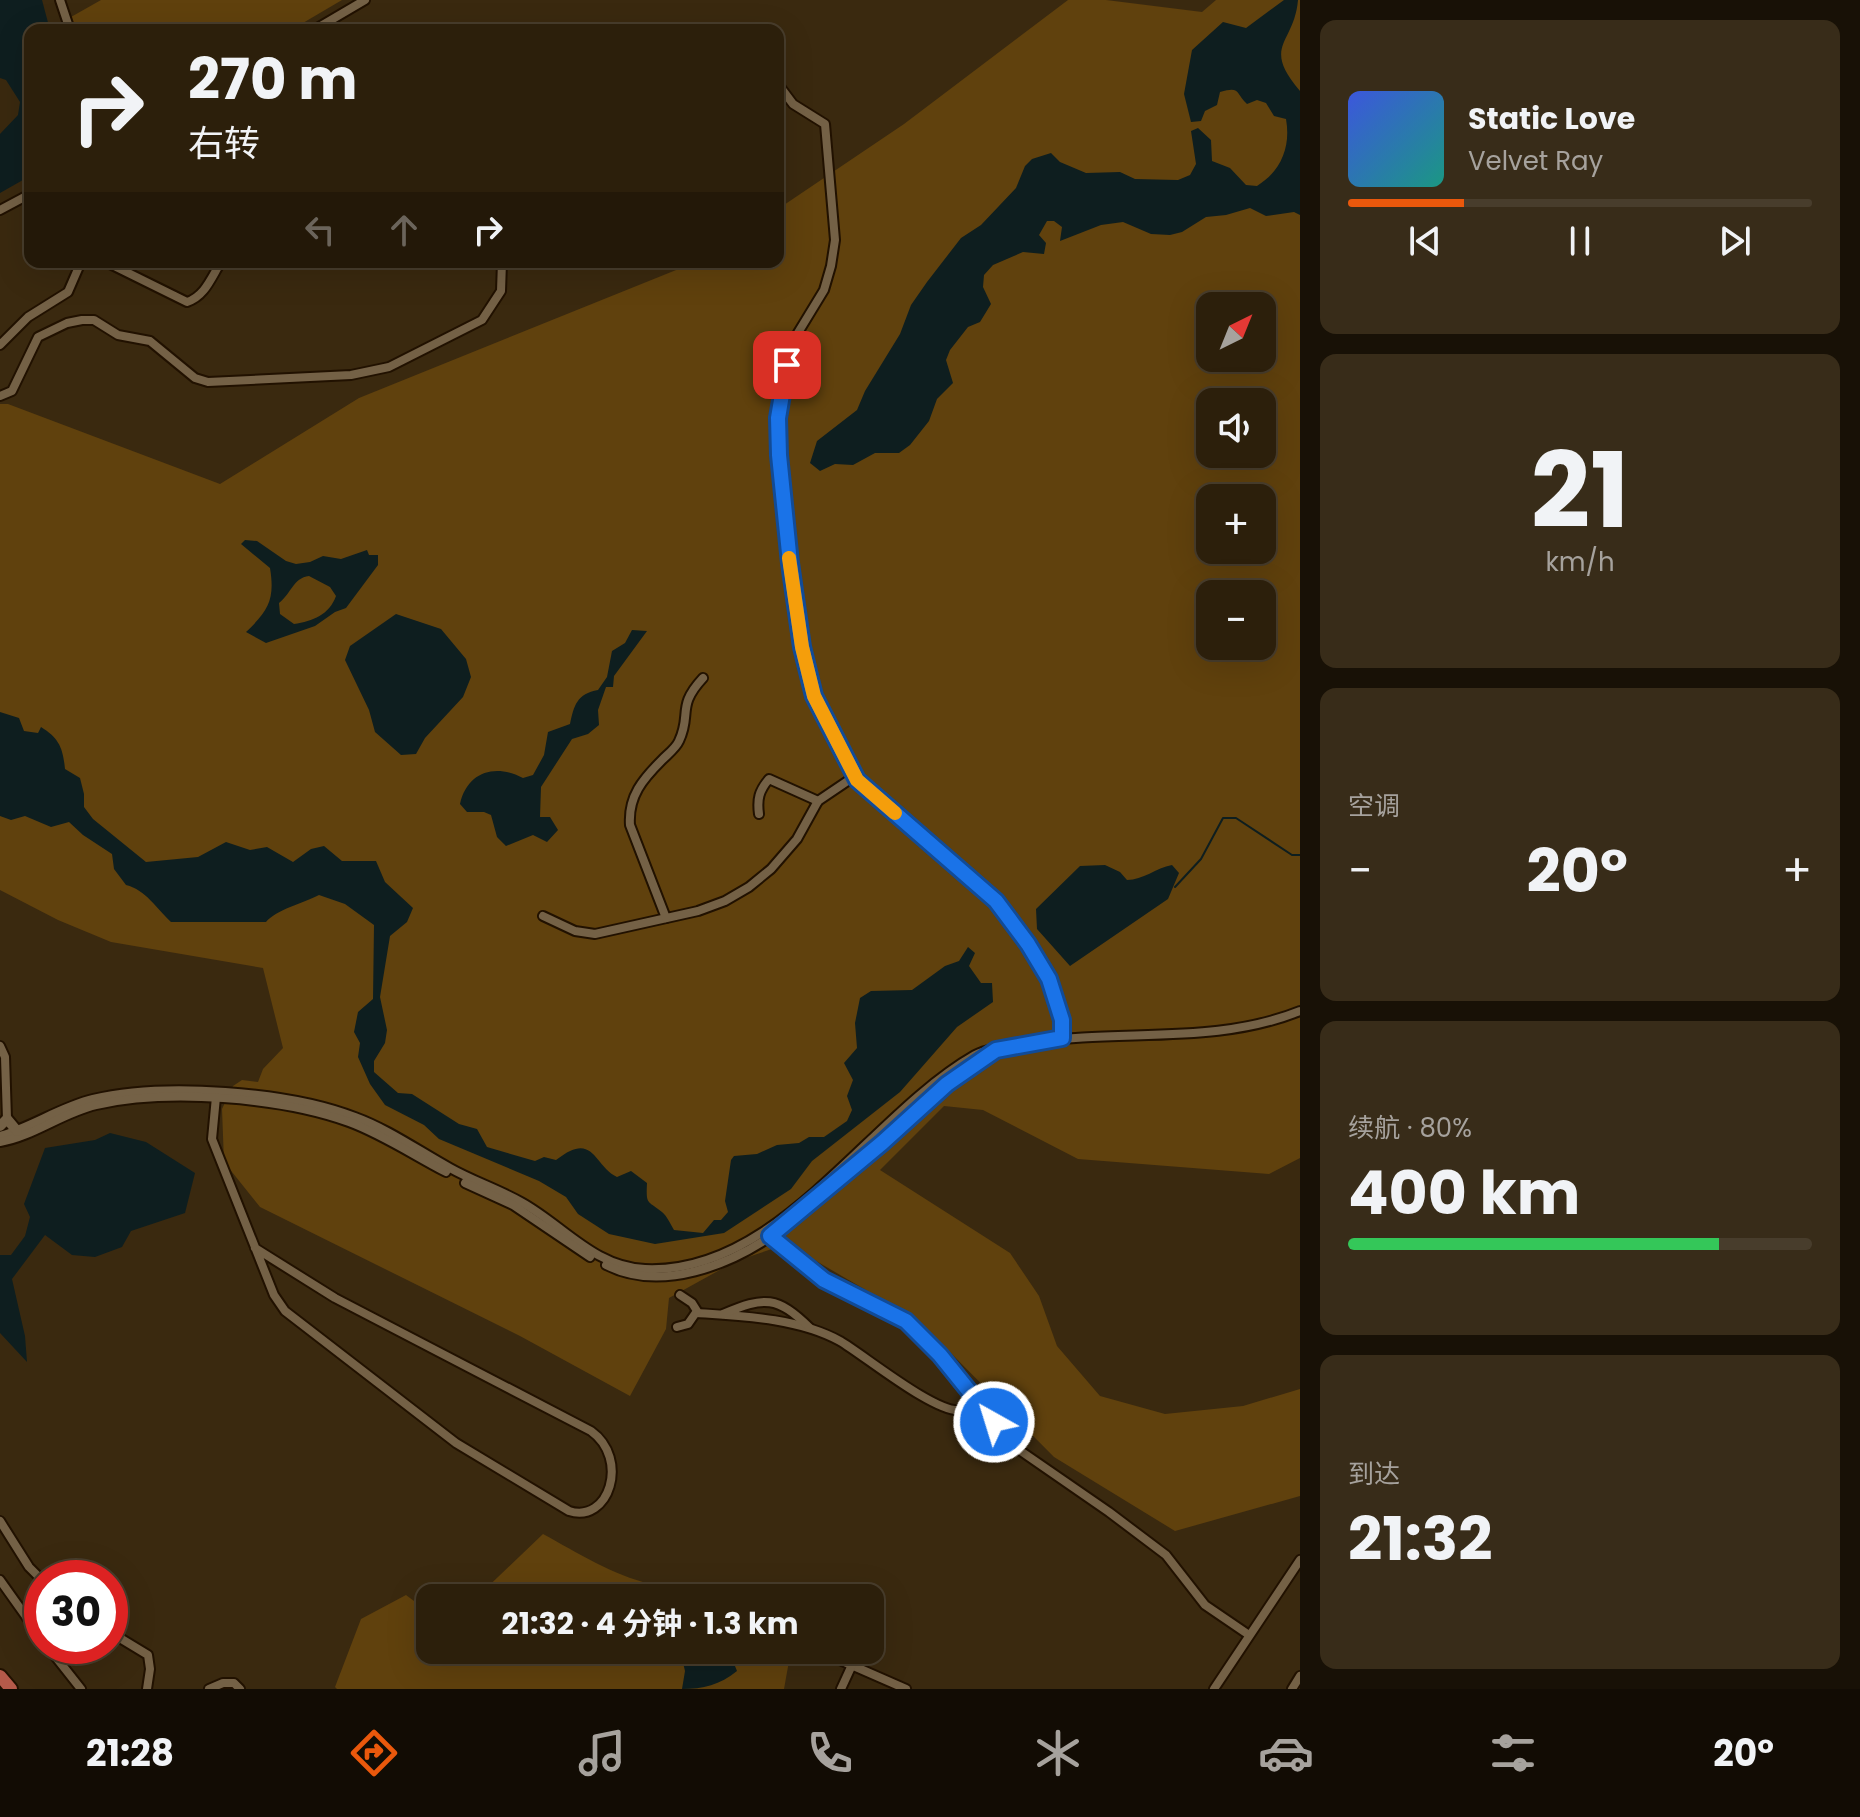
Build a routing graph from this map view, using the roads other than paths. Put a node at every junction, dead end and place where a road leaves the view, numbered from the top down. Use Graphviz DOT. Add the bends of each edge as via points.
graph roads {
  1 [pos="60,0"];
  2 [pos="365,0"];
  3 [pos="68,24"];
  4 [pos="324,24"];
  5 [pos="784,92"];
  6 [pos="24,197"];
  7 [pos="0,210"];
  8 [pos="78,268"];
  9 [pos="118,268"];
  10 [pos="217,268"];
  11 [pos="502,268"];
  12 [pos="0,345"];
  13 [pos="0,396"];
  14 [pos="703,678"];
  15 [pos="855,776"];
  16 [pos="818,801"];
  17 [pos="759,814"];
  18 [pos="543,916"];
  19 [pos="666,918"];
  20 [pos="1300,1011"];
  21 [pos="1062,1038"];
  22 [pos="0,1046"];
  23 [pos="216,1096"];
  24 [pos="3,1122"];
  25 [pos="17,1131"];
  26 [pos="0,1139"];
  27 [pos="767,1234"];
  28 [pos="255,1248"];
  29 [pos="680,1295"];
  30 [pos="696,1313"];
  31 [pos="721,1315"];
  32 [pos="677,1327"];
  33 [pos="811,1329"];
  34 [pos="961,1410"];
  35 [pos="0,1521"];
  36 [pos="25,1560"];
  37 [pos="1300,1560"];
  38 [pos="0,1580"];
  39 [pos="24,1614"];
  40 [pos="1249,1635"];
  41 [pos="128,1643"];
  42 [pos="61,1664"];
  43 [pos="852,1665"];
  44 [pos="0,1676"];
  45 [pos="1300,1676"];
  46 [pos="11,1689"];
  47 [pos="81,1689"];
  48 [pos="147,1689"];
  49 [pos="209,1689"];
  50 [pos="240,1689"];
  51 [pos="841,1689"];
  52 [pos="906,1689"];
  53 [pos="1214,1689"];
  54 [pos="1292,1689"];
  1 -- 3 [label="street"];
  2 -- 4 [label="street"];
  5 -- 15 [label="street" via="825,124 835,240 824,290 796,336 778,418 790,563 814,696"];
  6 -- 7 [label="street"];
  8 -- 12 [label="street" via="68,292 28,317"];
  9 -- 10 [label="street" via="187,302 203,292"];
  11 -- 13 [label="street" via="501,291 482,320 389,367 351,375 208,382 195,378 150,341 82,320 38,337 12,391"];
  14 -- 19 [label="street" via="684,707 680,739 639,784 629,813"];
  15 -- 16 [label="street"];
  15 -- 21 [label="street" via="996,901 1049,979"];
  16 -- 17 [label="street" via="769,779 757,800"];
  16 -- 19 [label="street" via="783,857 749,887 725,901"];
  18 -- 19 [label="street" via="595,934"];
  20 -- 21 [label="street" via="1218,1032"];
  21 -- 27 [label="street" via="978,1053 938,1081"];
  22 -- 24 [label="street" via="5,1057"];
  23 -- 25 [label="street" via="153,1090 113,1095 60,1110"];
  23 -- 26 [label="street" via="100,1104 18,1137"];
  23 -- 27 [label="street" via="324,1106 359,1118 541,1213 592,1252 630,1268 693,1266"];
  23 -- 28 [label="street" via="212,1139"];
  24 -- 25 [label="street"];
  25 -- 26 [label="street"];
  27 -- 40 [label="street" via="824,1280 906,1321 1012,1445 1166,1555 1205,1605"];
  28 -- 28 [label="street" via="285,1311 456,1443 569,1511 589,1511 604,1497 613,1463 604,1441 591,1431 335,1298"];
  29 -- 30 [label="street"];
  30 -- 31 [label="street"];
  30 -- 32 [label="street" via="688,1324"];
  31 -- 33 [label="street"];
  31 -- 33 [label="street" via="763,1300 778,1304"];
  33 -- 34 [label="street" via="839,1341 920,1394"];
  35 -- 36 [label="street"];
  37 -- 40 [label="street"];
  38 -- 39 [label="street"];
  40 -- 53 [label="street"];
  41 -- 48 [label="street" via="148,1655"];
  42 -- 47 [label="street"];
  43 -- 51 [label="street"];
  43 -- 52 [label="street"];
  44 -- 46 [label="main road"];
  45 -- 54 [label="street"];
  49 -- 50 [label="street" via="223,1683"];
}
